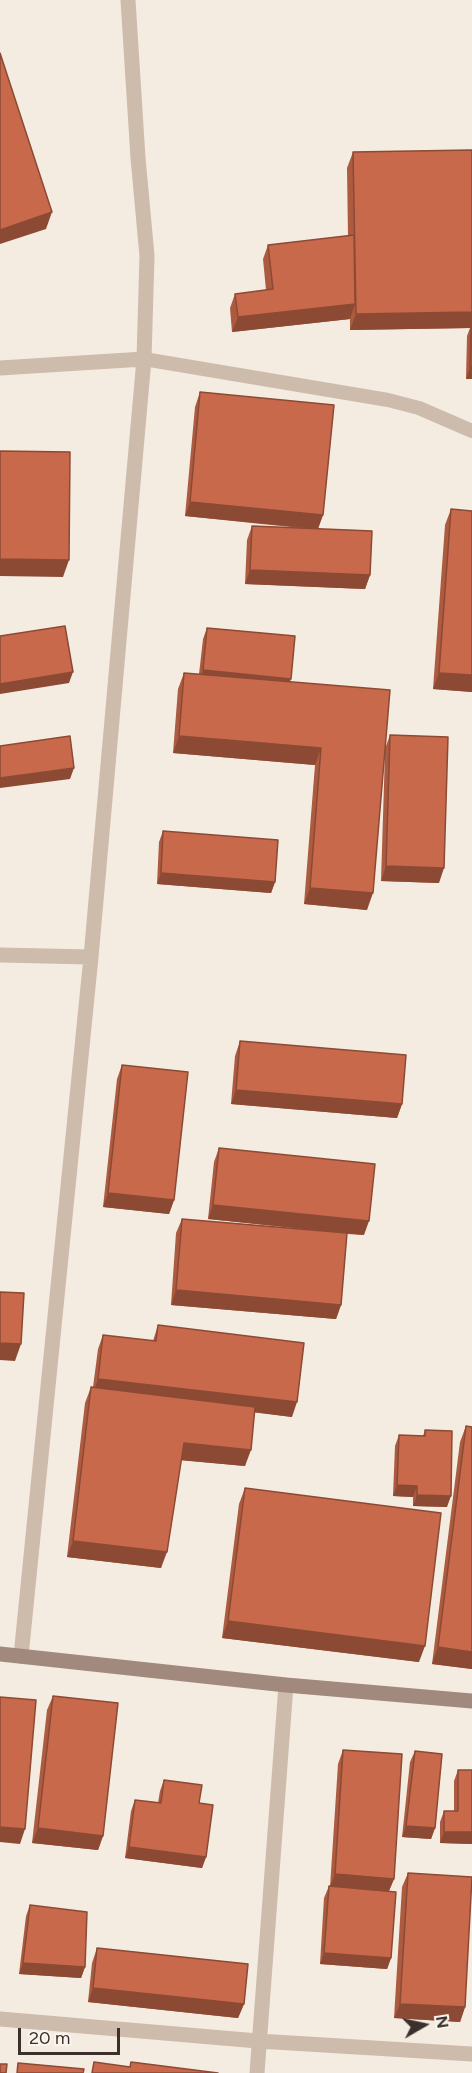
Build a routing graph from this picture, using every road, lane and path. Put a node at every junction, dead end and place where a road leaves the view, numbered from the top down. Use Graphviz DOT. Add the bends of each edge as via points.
graph roads {
  1 [pos="128,0"];
  2 [pos="144,358"];
  3 [pos="0,368"];
  4 [pos="472,431"];
  5 [pos="0,956"];
  6 [pos="91,957"];
  7 [pos="0,1654"];
  8 [pos="21,1656"];
  9 [pos="286,1685"];
  10 [pos="472,1701"];
  11 [pos="0,2019"];
  12 [pos="258,2041"];
  13 [pos="472,2054"];
  14 [pos="257,2073"];
  1 -- 2 [label="street" via="147,256"];
  2 -- 3 [label="street"];
  2 -- 4 [label="lane" via="388,400 419,408"];
  2 -- 6 [label="street"];
  5 -- 6 [label="street"];
  6 -- 8 [label="street"];
  7 -- 8 [label="street"];
  8 -- 9 [label="street"];
  9 -- 10 [label="street"];
  9 -- 12 [label="street"];
  11 -- 12 [label="street"];
  12 -- 13 [label="street"];
  12 -- 14 [label="street"];
}
